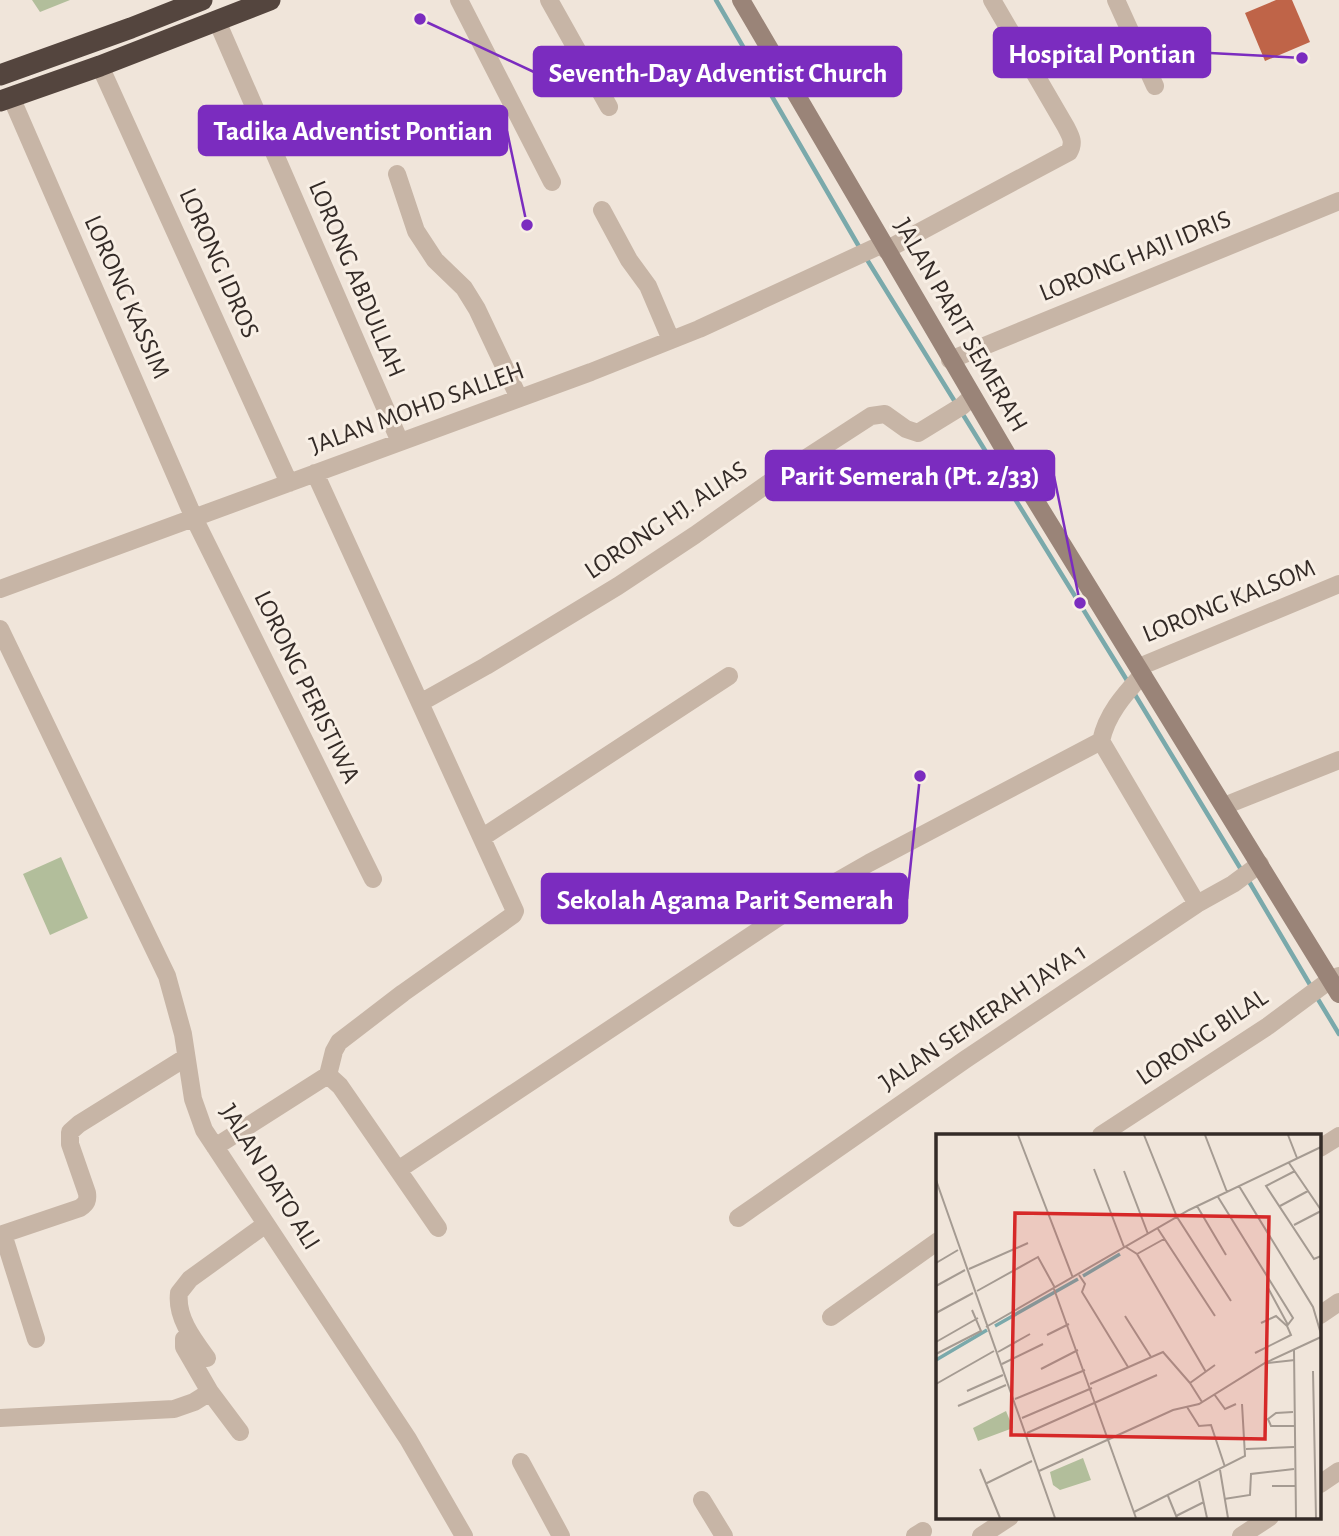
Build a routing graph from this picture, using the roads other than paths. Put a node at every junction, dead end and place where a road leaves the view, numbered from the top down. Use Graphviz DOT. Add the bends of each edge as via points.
graph roads {
  1 [pos="202,0"];
  2 [pos="270,0"];
  3 [pos="459,0"];
  4 [pos="549,0"];
  5 [pos="741,0"];
  6 [pos="992,0"];
  7 [pos="1116,0"];
  8 [pos="217,21"];
  9 [pos="100,65"];
  10 [pos="0,75"];
  11 [pos="1155,86"];
  12 [pos="6,99"];
  13 [pos="609,107"];
  14 [pos="397,174"];
  15 [pos="552,182"];
  16 [pos="1339,201"];
  17 [pos="602,210"];
  18 [pos="879,248"];
  19 [pos="671,340"];
  20 [pos="950,360"];
  21 [pos="519,398"];
  22 [pos="967,401"];
  23 [pos="400,442"];
  24 [pos="315,473"];
  25 [pos="289,483"];
  26 [pos="194,518"];
  27 [pos="1339,584"];
  28 [pos="0,589"];
  29 [pos="0,629"];
  30 [pos="1141,670"];
  31 [pos="729,676"];
  32 [pos="420,703"];
  33 [pos="1101,741"];
  34 [pos="1339,760"];
  35 [pos="1224,806"];
  36 [pos="483,837"];
  37 [pos="1257,866"];
  38 [pos="373,879"];
  39 [pos="1197,904"];
  40 [pos="1333,984"];
  41 [pos="185,1058"];
  42 [pos="328,1075"];
  43 [pos="1103,1134"];
  44 [pos="1339,1136"];
  45 [pos="215,1147"];
  46 [pos="1322,1147"];
  47 [pos="398,1170"];
  48 [pos="738,1218"];
  49 [pos="266,1224"];
  50 [pos="438,1228"];
  51 [pos="1,1235"];
  52 [pos="936,1242"];
  53 [pos="1339,1302"];
  54 [pos="1322,1314"];
  55 [pos="831,1317"];
  56 [pos="190,1334"];
  57 [pos="36,1339"];
  58 [pos="207,1358"];
  59 [pos="210,1392"];
  60 [pos="0,1418"];
  61 [pos="240,1432"];
  62 [pos="521,1462"];
  63 [pos="1339,1471"];
  64 [pos="1322,1483"];
  65 [pos="702,1500"];
  66 [pos="1008,1518"];
  67 [pos="1268,1518"];
  68 [pos="460,1532"];
  69 [pos="561,1536"];
  70 [pos="724,1536"];
  71 [pos="981,1536"];
  72 [pos="1241,1536"];
  1 -- 10 [label="highway"];
  2 -- 8 [label="highway"];
  3 -- 15 [label="street"];
  4 -- 13 [label="street"];
  5 -- 18 [label="main road, JALAN PARIT SEMERAH"];
  6 -- 18 [label="street, JALAN MOHD SALLEH" via="1066,127 1072,146 1069,152"];
  7 -- 11 [label="street"];
  8 -- 9 [label="highway"];
  8 -- 23 [label="street, LORONG ABDULLAH"];
  9 -- 12 [label="highway"];
  9 -- 25 [label="street, LORONG IDROS"];
  12 -- 26 [label="street, LORONG KASSIM"];
  14 -- 21 [label="street" via="416,232 435,260 464,288"];
  16 -- 20 [label="street, LORONG HAJI IDRIS"];
  17 -- 19 [label="street" via="648,286"];
  18 -- 19 [label="street, JALAN MOHD SALLEH"];
  18 -- 20 [label="main road, JALAN PARIT SEMERAH"];
  19 -- 21 [label="street, JALAN MOHD SALLEH"];
  20 -- 22 [label="main road, JALAN PARIT SEMERAH"];
  21 -- 23 [label="street, JALAN MOHD SALLEH"];
  22 -- 30 [label="main road, JALAN PARIT SEMERAH"];
  22 -- 32 [label="street, LORONG HJ. ALIAS" via="918,433 885,414 870,416 618,586"];
  23 -- 24 [label="street, JALAN MOHD SALLEH"];
  24 -- 25 [label="street, JALAN MOHD SALLEH"];
  24 -- 32 [label="street"];
  25 -- 26 [label="street, JALAN MOHD SALLEH"];
  26 -- 28 [label="street, JALAN MOHD SALLEH"];
  26 -- 38 [label="street, LORONG PERISTIWA"];
  27 -- 30 [label="street, LORONG KALSOM"];
  29 -- 41 [label="street, JALAN DATO ALI" via="167,976"];
  30 -- 33 [label="street" via="1111,714"];
  30 -- 35 [label="main road, JALAN PARIT SEMERAH"];
  31 -- 36 [label="street"];
  32 -- 36 [label="street"];
  33 -- 39 [label="street"];
  33 -- 47 [label="street" via="806,900"];
  34 -- 35 [label="street"];
  35 -- 37 [label="main road, JALAN PARIT SEMERAH"];
  36 -- 42 [label="street" via="514,913 339,1042"];
  37 -- 39 [label="street, JALAN SEMERAH JAYA 1"];
  37 -- 40 [label="main road, JALAN PARIT SEMERAH"];
  39 -- 48 [label="street, JALAN SEMERAH JAYA 1"];
  40 -- 43 [label="street, LORONG BILAL"];
  41 -- 45 [label="street, JALAN DATO ALI" via="193,1099"];
  41 -- 51 [label="street" via="70,1132 86,1204"];
  42 -- 45 [label="street"];
  42 -- 47 [label="street"];
  44 -- 46 [label="street"];
  45 -- 49 [label="street, JALAN DATO ALI"];
  47 -- 50 [label="street"];
  49 -- 56 [label="street" via="183,1287 179,1303"];
  49 -- 68 [label="street, JALAN DATO ALI" via="408,1438"];
  51 -- 57 [label="street"];
  52 -- 55 [label="street"];
  53 -- 54 [label="street"];
  56 -- 58 [label="street"];
  56 -- 59 [label="street" via="184,1347"];
  59 -- 60 [label="street" via="174,1409"];
  59 -- 61 [label="street"];
  62 -- 69 [label="street"];
  63 -- 64 [label="street"];
  65 -- 70 [label="street"];
  66 -- 71 [label="street"];
  67 -- 72 [label="street"];
}
